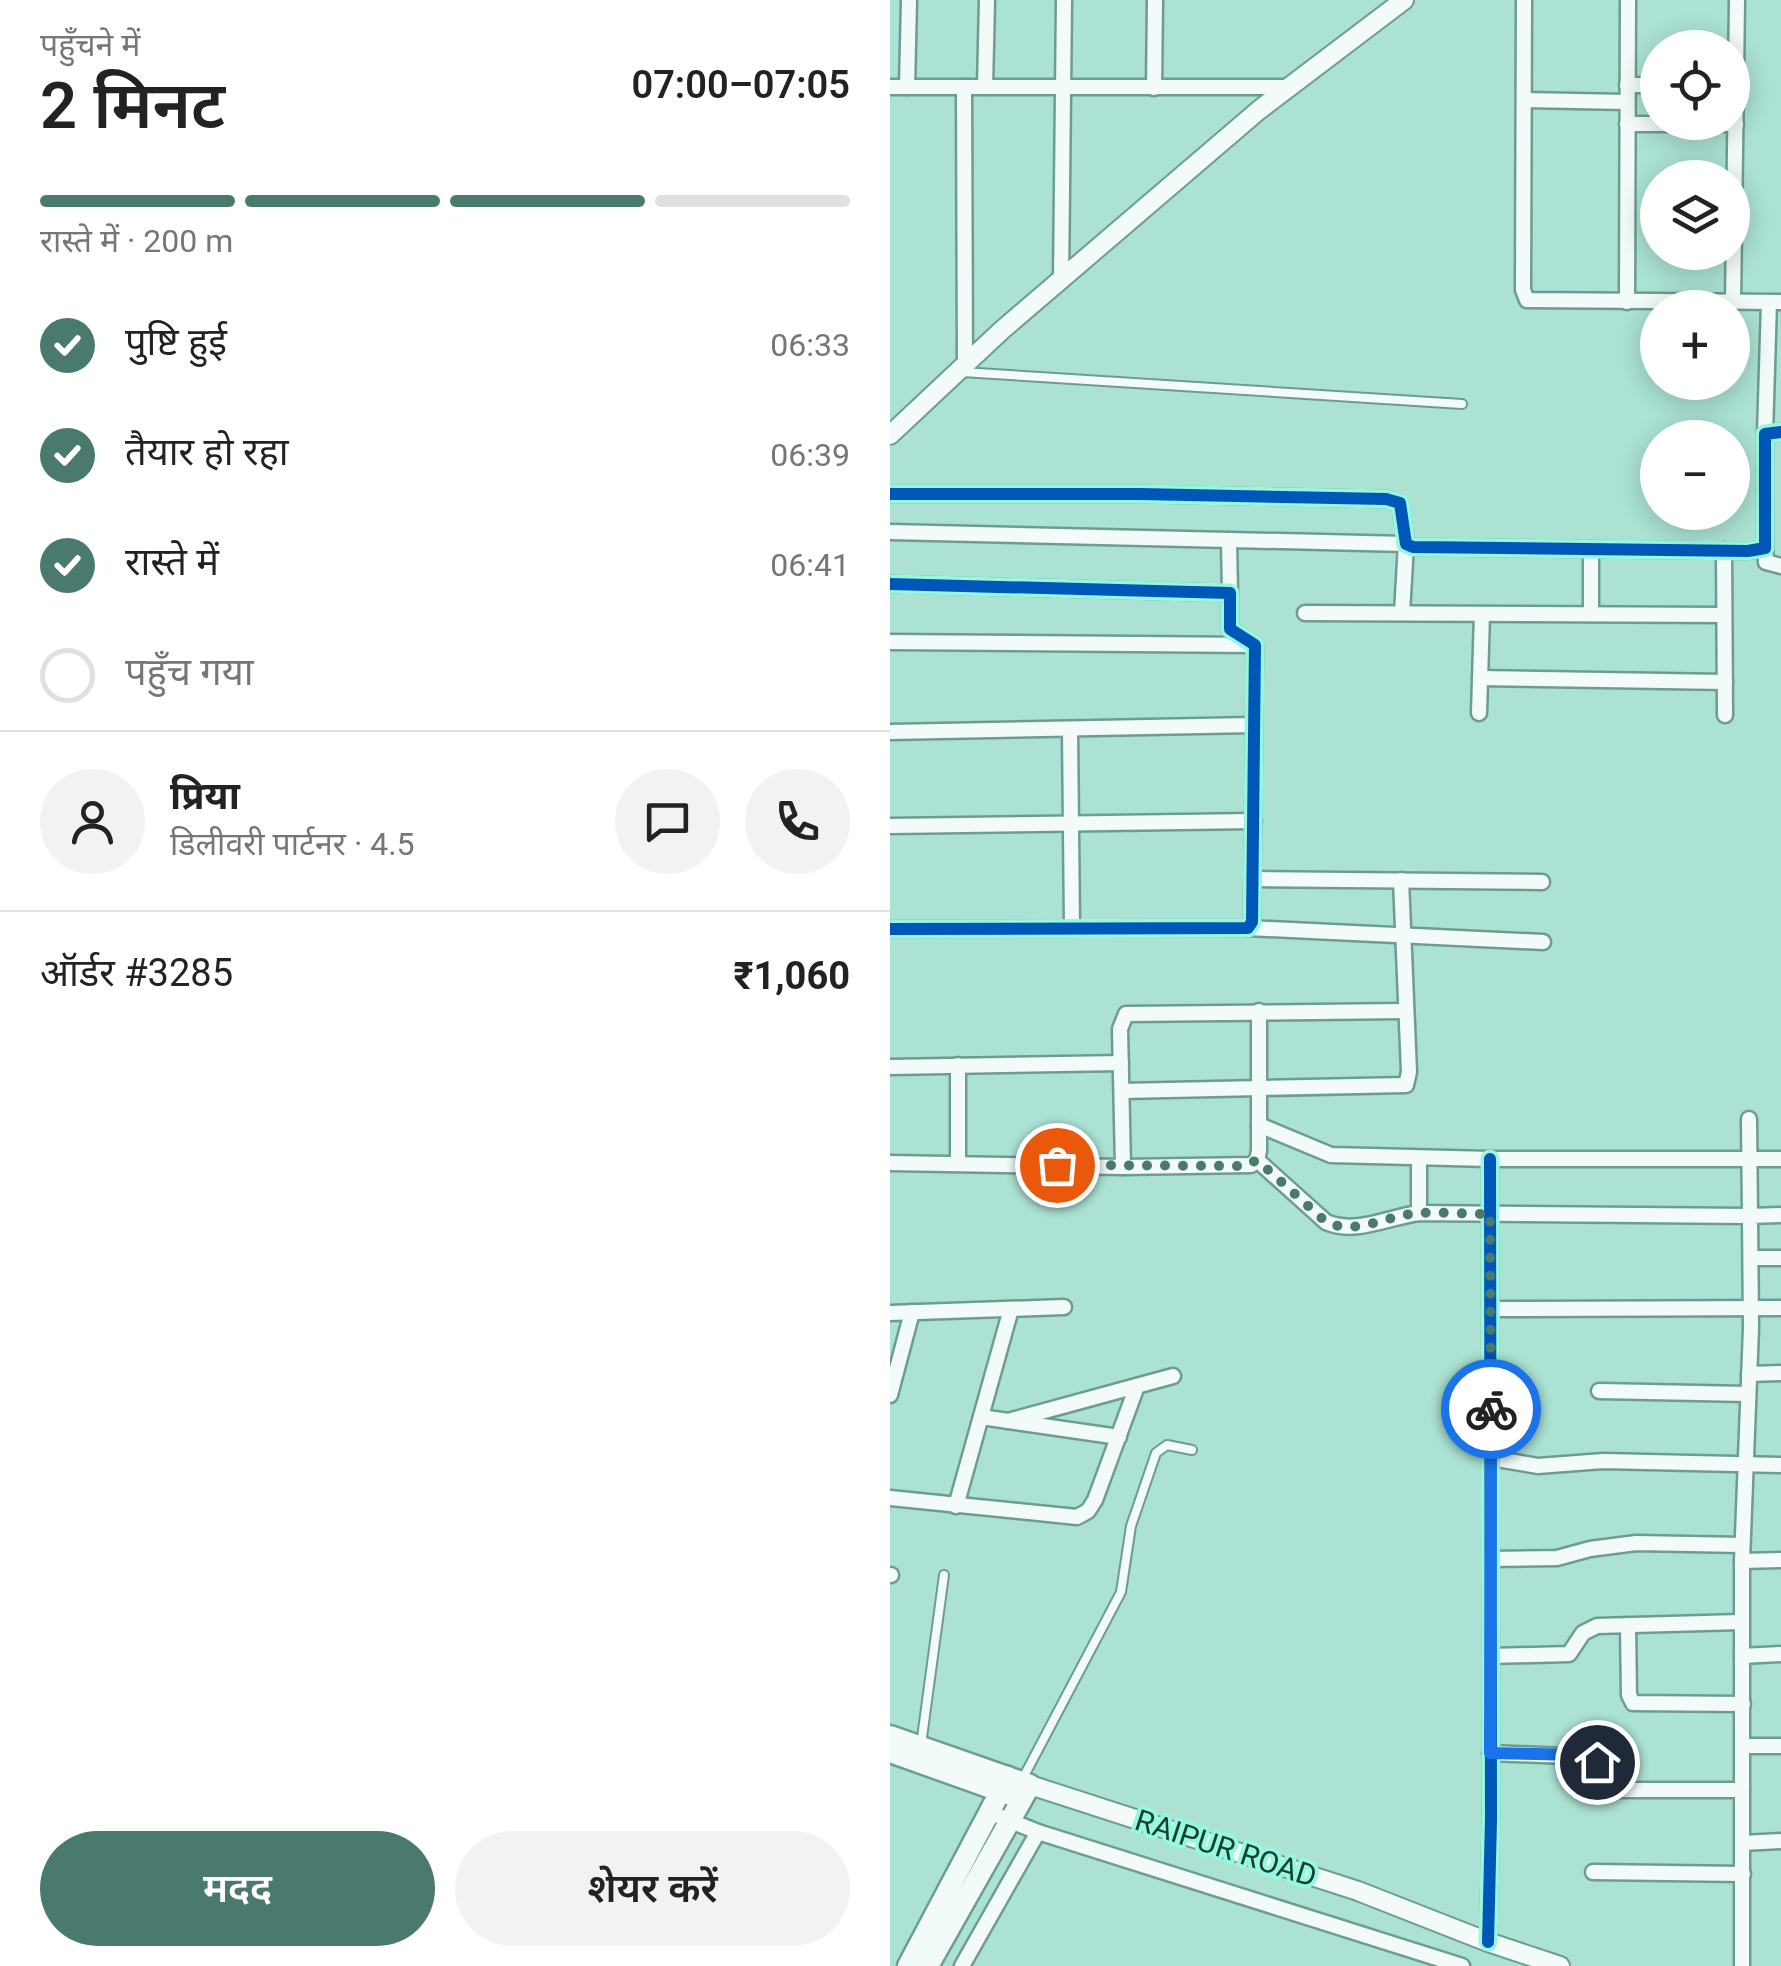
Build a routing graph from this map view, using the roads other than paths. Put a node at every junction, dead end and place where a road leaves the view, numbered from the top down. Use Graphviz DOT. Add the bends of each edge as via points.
graph roads {
  1 [pos="909,0"];
  2 [pos="987,0"];
  3 [pos="1064,0"];
  4 [pos="1155,0"];
  5 [pos="1404,0"];
  6 [pos="1524,0"];
  7 [pos="1628,0"];
  8 [pos="1738,0"];
  9 [pos="1737,30"];
  10 [pos="1627,85"];
  11 [pos="1640,85"];
  12 [pos="890,87"];
  13 [pos="907,87"];
  14 [pos="964,87"];
  15 [pos="985,88"];
  16 [pos="1154,88"];
  17 [pos="1286,88"];
  18 [pos="1062,89"];
  19 [pos="1524,100"];
  20 [pos="1627,102"];
  21 [pos="1627,124"];
  22 [pos="1640,124"];
  23 [pos="1736,140"];
  24 [pos="1061,280"];
  25 [pos="1733,290"];
  26 [pos="1626,302"];
  27 [pos="1640,302"];
  28 [pos="1775,302"];
  29 [pos="961,368"];
  30 [pos="1462,404"];
  31 [pos="1773,433"];
  32 [pos="890,436"];
  33 [pos="890,494"];
  34 [pos="890,532"];
  35 [pos="1230,540"];
  36 [pos="1406,544"];
  37 [pos="1764,548"];
  38 [pos="1591,549"];
  39 [pos="1724,550"];
  40 [pos="1781,566"];
  41 [pos="890,584"];
  42 [pos="1230,593"];
  43 [pos="1305,612"];
  44 [pos="1402,613"];
  45 [pos="1482,614"];
  46 [pos="1591,614"];
  47 [pos="1724,615"];
  48 [pos="890,642"];
  49 [pos="1255,644"];
  50 [pos="1480,678"];
  51 [pos="1725,682"];
  52 [pos="1479,713"];
  53 [pos="1725,715"];
  54 [pos="1253,725"];
  55 [pos="1070,730"];
  56 [pos="890,732"];
  57 [pos="1072,821"];
  58 [pos="1254,821"];
  59 [pos="890,826"];
  60 [pos="1253,878"];
  61 [pos="1401,880"];
  62 [pos="1542,882"];
  63 [pos="1072,926"];
  64 [pos="890,928"];
  65 [pos="1248,928"];
  66 [pos="1402,936"];
  67 [pos="1543,942"];
  68 [pos="1406,1010"];
  69 [pos="1259,1011"];
  70 [pos="1121,1064"];
  71 [pos="890,1066"];
  72 [pos="958,1066"];
  73 [pos="1258,1088"];
  74 [pos="1122,1091"];
  75 [pos="1749,1119"];
  76 [pos="1259,1124"];
  77 [pos="1420,1158"];
  78 [pos="1490,1159"];
  79 [pos="1781,1159"];
  80 [pos="1257,1160"];
  81 [pos="1750,1160"];
  82 [pos="958,1162"];
  83 [pos="890,1163"];
  84 [pos="1123,1167"];
  85 [pos="1419,1213"];
  86 [pos="1490,1214"];
  87 [pos="1781,1215"];
  88 [pos="1750,1216"];
  89 [pos="1751,1258"];
  90 [pos="1781,1258"];
  91 [pos="1064,1307"];
  92 [pos="1752,1308"];
  93 [pos="1781,1308"];
  94 [pos="1011,1309"];
  95 [pos="1492,1310"];
  96 [pos="912,1312"];
  97 [pos="890,1314"];
  98 [pos="1781,1373"];
  99 [pos="1749,1374"];
  100 [pos="1173,1376"];
  101 [pos="1137,1386"];
  102 [pos="1600,1392"];
  103 [pos="1748,1394"];
  104 [pos="890,1395"];
  105 [pos="981,1417"];
  106 [pos="1008,1421"];
  107 [pos="1119,1437"];
  108 [pos="1192,1450"];
  109 [pos="1491,1458"];
  110 [pos="1745,1465"];
  111 [pos="1781,1465"];
  112 [pos="890,1498"];
  113 [pos="956,1506"];
  114 [pos="1742,1545"];
  115 [pos="1490,1559"];
  116 [pos="1781,1560"];
  117 [pos="1742,1561"];
  118 [pos="944,1575"];
  119 [pos="1741,1622"];
  120 [pos="1628,1625"];
  121 [pos="1781,1654"];
  122 [pos="1491,1656"];
  123 [pos="1742,1656"];
  124 [pos="1743,1704"];
  125 [pos="892,1745"];
  126 [pos="921,1745"];
  127 [pos="1744,1746"];
  128 [pos="1781,1746"];
  129 [pos="1490,1753"];
  130 [pos="1016,1787"];
  131 [pos="1742,1790"];
  132 [pos="1001,1816"];
  133 [pos="1038,1832"];
  134 [pos="1781,1841"];
  135 [pos="1743,1842"];
  136 [pos="1593,1872"];
  137 [pos="1743,1874"];
  138 [pos="1488,1942"];
  139 [pos="1524,1959"];
  140 [pos="908,1966"];
  141 [pos="928,1966"];
  142 [pos="962,1966"];
  143 [pos="1462,1966"];
  144 [pos="1560,1966"];
  145 [pos="1742,1966"];
  1 -- 13 [label="street"];
  2 -- 15 [label="street"];
  3 -- 18 [label="street"];
  4 -- 16 [label="street"];
  5 -- 17 [label="street"];
  6 -- 19 [label="street"];
  7 -- 10 [label="street"];
  8 -- 9 [label="street"];
  10 -- 11 [label="street"];
  10 -- 20 [label="street"];
  12 -- 13 [label="street"];
  13 -- 14 [label="street"];
  14 -- 15 [label="street"];
  14 -- 29 [label="street"];
  15 -- 18 [label="street"];
  16 -- 17 [label="street"];
  16 -- 18 [label="street"];
  17 -- 24 [label="street"];
  18 -- 24 [label="street"];
  19 -- 20 [label="street"];
  19 -- 26 [label="street" via="1524,296 1531,302"];
  20 -- 21 [label="street"];
  21 -- 22 [label="street"];
  21 -- 26 [label="street"];
  23 -- 25 [label="street"];
  24 -- 29 [label="street"];
  26 -- 27 [label="street"];
  28 -- 31 [label="street"];
  29 -- 30 [label="lane"];
  29 -- 32 [label="street"];
  31 -- 37 [label="street"];
  33 -- 36 [label="street" via="1386,498 1404,511"];
  34 -- 35 [label="street"];
  35 -- 36 [label="street"];
  35 -- 42 [label="street"];
  36 -- 38 [label="street"];
  36 -- 44 [label="street"];
  37 -- 39 [label="street"];
  37 -- 40 [label="street" via="1766,562"];
  38 -- 39 [label="street"];
  38 -- 46 [label="street"];
  39 -- 47 [label="street"];
  41 -- 42 [label="street"];
  42 -- 49 [label="street" via="1230,629"];
  43 -- 44 [label="street"];
  44 -- 45 [label="street"];
  45 -- 46 [label="street"];
  45 -- 50 [label="street"];
  46 -- 47 [label="street"];
  47 -- 51 [label="street"];
  48 -- 49 [label="street"];
  49 -- 54 [label="street"];
  50 -- 51 [label="street"];
  50 -- 52 [label="street"];
  51 -- 53 [label="street"];
  54 -- 55 [label="street"];
  54 -- 58 [label="street"];
  55 -- 56 [label="street"];
  55 -- 57 [label="street"];
  57 -- 58 [label="street"];
  57 -- 59 [label="street"];
  57 -- 63 [label="street"];
  58 -- 60 [label="street"];
  60 -- 61 [label="street"];
  60 -- 65 [label="street"];
  61 -- 62 [label="street"];
  61 -- 66 [label="street"];
  63 -- 64 [label="street"];
  63 -- 65 [label="street"];
  65 -- 66 [label="street"];
  66 -- 67 [label="street"];
  66 -- 68 [label="street"];
  68 -- 69 [label="street"];
  68 -- 73 [label="street" via="1406,1085"];
  69 -- 70 [label="street" via="1126,1014"];
  69 -- 73 [label="street"];
  70 -- 72 [label="street"];
  70 -- 74 [label="street"];
  71 -- 72 [label="street"];
  72 -- 82 [label="street"];
  73 -- 74 [label="street"];
  73 -- 76 [label="street"];
  74 -- 84 [label="street"];
  75 -- 81 [label="street"];
  76 -- 77 [label="street" via="1331,1155"];
  76 -- 80 [label="street"];
  77 -- 78 [label="street"];
  77 -- 85 [label="street"];
  78 -- 81 [label="street"];
  78 -- 86 [label="street"];
  79 -- 81 [label="street"];
  80 -- 84 [label="street" via="1244,1166"];
  80 -- 85 [label="street" via="1340,1228"];
  81 -- 88 [label="street"];
  82 -- 83 [label="street"];
  82 -- 84 [label="street"];
  85 -- 86 [label="street"];
  86 -- 88 [label="street"];
  86 -- 95 [label="street"];
  87 -- 88 [label="street"];
  88 -- 89 [label="street"];
  89 -- 90 [label="street"];
  89 -- 92 [label="street"];
  91 -- 94 [label="street"];
  92 -- 93 [label="street"];
  92 -- 95 [label="street"];
  92 -- 99 [label="street"];
  94 -- 96 [label="street"];
  94 -- 105 [label="street"];
  95 -- 109 [label="street"];
  96 -- 97 [label="street"];
  96 -- 104 [label="street"];
  98 -- 99 [label="street"];
  99 -- 103 [label="street"];
  100 -- 101 [label="street"];
  101 -- 106 [label="street"];
  101 -- 107 [label="street"];
  102 -- 103 [label="street"];
  103 -- 110 [label="street"];
  105 -- 106 [label="street"];
  105 -- 113 [label="street"];
  106 -- 107 [label="street"];
  107 -- 113 [label="street" via="1095,1500 1077,1517"];
  108 -- 130 [label="lane" via="1166,1446 1156,1453 1131,1526 1121,1592"];
  109 -- 110 [label="street" via="1538,1466 1603,1460"];
  109 -- 115 [label="street"];
  110 -- 111 [label="street"];
  110 -- 114 [label="street"];
  112 -- 113 [label="street"];
  114 -- 115 [label="street" via="1636,1543 1557,1558"];
  114 -- 117 [label="street"];
  115 -- 122 [label="street"];
  116 -- 117 [label="street"];
  117 -- 119 [label="street"];
  118 -- 126 [label="lane"];
  119 -- 120 [label="street"];
  119 -- 123 [label="street"];
  120 -- 122 [label="street" via="1589,1628 1570,1654"];
  120 -- 124 [label="street" via="1632,1703"];
  121 -- 123 [label="street"];
  122 -- 129 [label="street"];
  123 -- 124 [label="street"];
  124 -- 127 [label="street"];
  125 -- 126 [label="main road, RAIPUR ROAD"];
  125 -- 130 [label="main road, RAIPUR ROAD"];
  126 -- 130 [label="main road, RAIPUR ROAD"];
  127 -- 128 [label="street"];
  127 -- 131 [label="street"];
  129 -- 131 [label="street" via="1592,1757 1621,1790"];
  129 -- 138 [label="street"];
  130 -- 132 [label="main road"];
  130 -- 138 [label="street, RAIPUR ROAD" via="1358,1891"];
  131 -- 135 [label="street"];
  132 -- 133 [label="street"];
  132 -- 140 [label="main road"];
  132 -- 141 [label="main road"];
  133 -- 142 [label="street"];
  133 -- 143 [label="street"];
  134 -- 135 [label="street"];
  135 -- 137 [label="street"];
  136 -- 137 [label="street"];
  137 -- 145 [label="street"];
  138 -- 139 [label="street, RAIPUR ROAD"];
  139 -- 144 [label="street, RAIPUR ROAD"];
}
